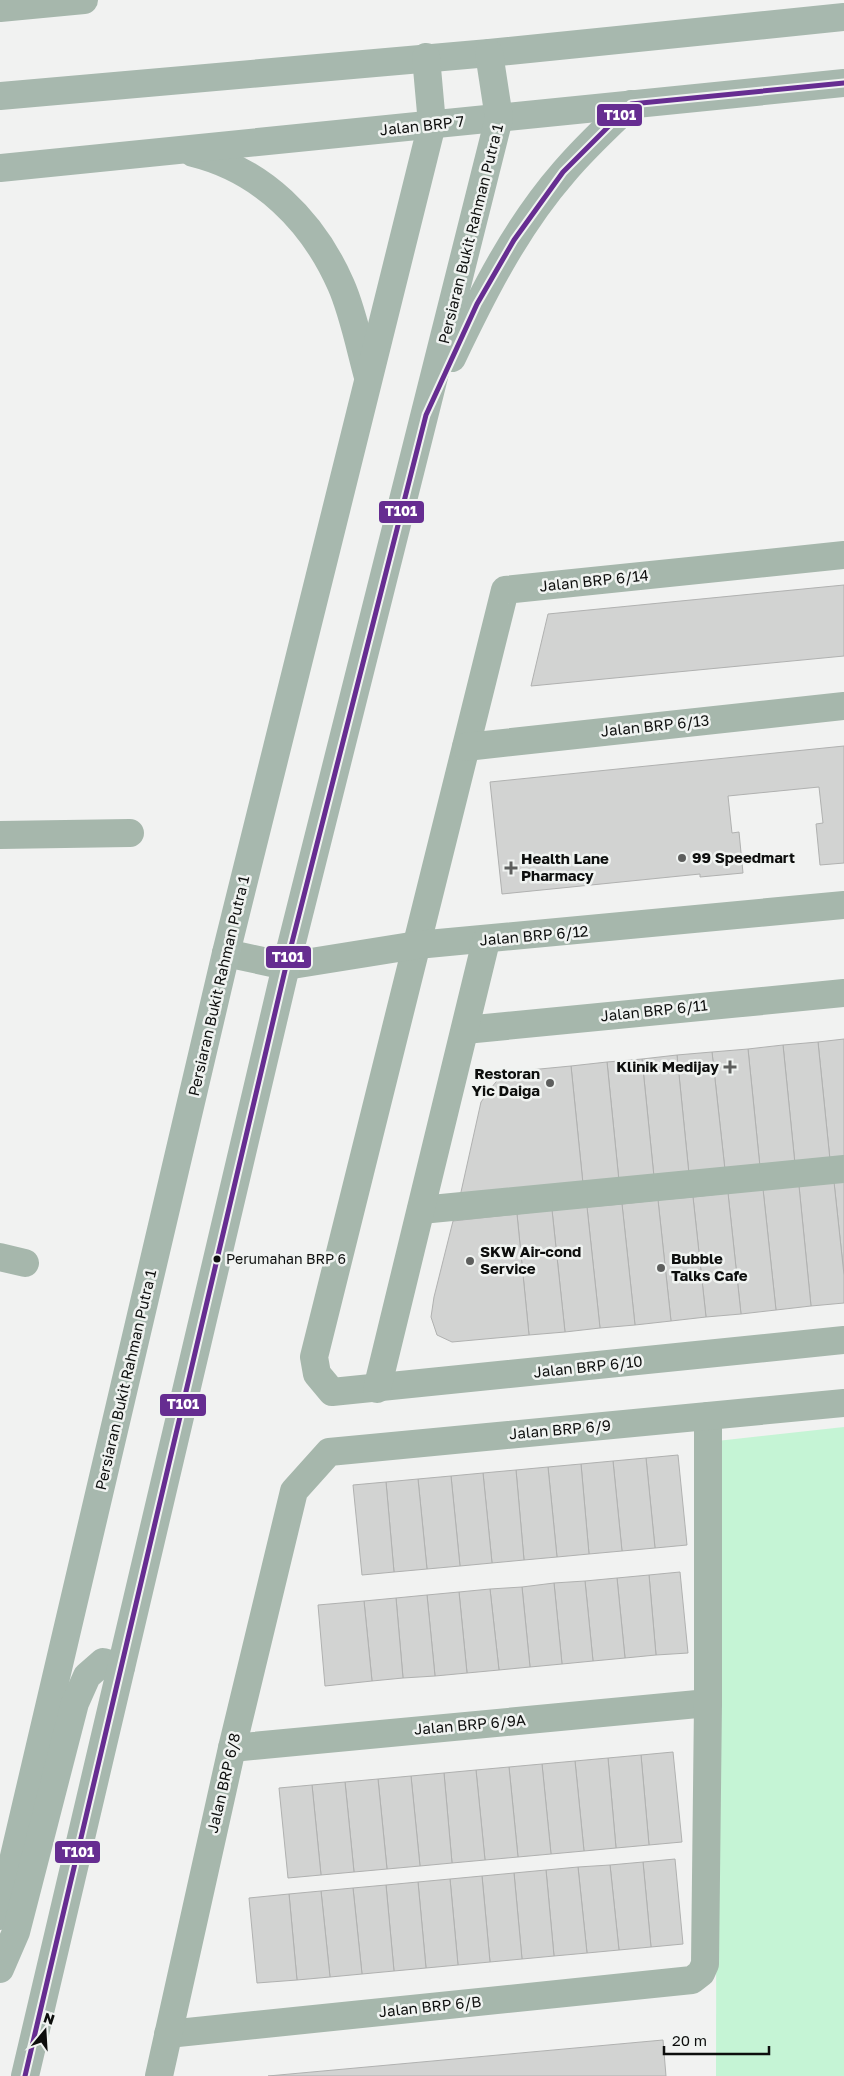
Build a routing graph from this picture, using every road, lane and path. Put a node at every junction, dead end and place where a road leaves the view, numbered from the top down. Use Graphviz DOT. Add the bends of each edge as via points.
graph roads {
  1 [pos="84,0"];
  2 [pos="0,8"];
  3 [pos="844,17"];
  4 [pos="489,53"];
  5 [pos="426,57"];
  6 [pos="844,83"];
  7 [pos="0,96"];
  8 [pos="631,104"];
  9 [pos="499,118"];
  10 [pos="432,124"];
  11 [pos="180,150"];
  12 [pos="0,168"];
  13 [pos="369,378"];
  14 [pos="426,415"];
  15 [pos="844,556"];
  16 [pos="844,706"];
  17 [pos="466,747"];
  18 [pos="130,833"];
  19 [pos="0,835"];
  20 [pos="844,905"];
  21 [pos="486,940"];
  22 [pos="417,945"];
  23 [pos="226,954"];
  24 [pos="286,966"];
  25 [pos="844,993"];
  26 [pos="465,1030"];
  27 [pos="844,1169"];
  28 [pos="420,1210"];
  29 [pos="844,1340"];
  30 [pos="377,1389"];
  31 [pos="844,1403"];
  32 [pos="708,1416"];
  33 [pos="294,1491"];
  34 [pos="122,1667"];
  35 [pos="708,1702"];
  36 [pos="232,1748"];
  37 [pos="0,1916"];
  38 [pos="0,1969"];
  39 [pos="168,2034"];
  40 [pos="25,2076"];
  41 [pos="159,2076"];
  1 -- 2 [label="street"];
  3 -- 4 [label="main road"];
  4 -- 5 [label="main road"];
  4 -- 9 [label="main road, Persiaran Bukit Rahman Putra 1"];
  5 -- 7 [label="main road"];
  5 -- 10 [label="main road, Persiaran Bukit Rahman Putra 1"];
  6 -- 8 [label="main road, Jalan BRP 7"];
  8 -- 9 [label="main road, Jalan BRP 7"];
  8 -- 14 [label="main road" via="563,172 514,240 477,304"];
  9 -- 10 [label="main road, Jalan BRP 7"];
  9 -- 14 [label="main road, Persiaran Bukit Rahman Putra 1"];
  10 -- 11 [label="main road, Jalan BRP 7"];
  10 -- 13 [label="main road, Persiaran Bukit Rahman Putra 1"];
  11 -- 12 [label="main road, Jalan BRP 7"];
  11 -- 13 [label="main road" via="219,160 259,181 293,211 322,246 342,287"];
  13 -- 23 [label="main road, Persiaran Bukit Rahman Putra 1"];
  14 -- 24 [label="main road, Persiaran Bukit Rahman Putra 1"];
  15 -- 17 [label="street, Jalan BRP 6/14" via="505,590"];
  16 -- 17 [label="street, Jalan BRP 6/13"];
  17 -- 22 [label="street"];
  18 -- 19 [label="street"];
  20 -- 21 [label="street, Jalan BRP 6/12"];
  21 -- 22 [label="street, Jalan BRP 6/12"];
  21 -- 26 [label="street"];
  22 -- 24 [label="street, Jalan BRP 6/12"];
  22 -- 30 [label="street, Jalan BRP 6/10" via="314,1357 316,1374 332,1392"];
  23 -- 24 [label="street, Jalan BRP 6/12"];
  23 -- 37 [label="main road, Persiaran Bukit Rahman Putra 1"];
  24 -- 34 [label="main road, Persiaran Bukit Rahman Putra 1"];
  25 -- 26 [label="street, Jalan BRP 6/11"];
  26 -- 28 [label="street"];
  27 -- 28 [label="street"];
  28 -- 30 [label="street"];
  29 -- 30 [label="street, Jalan BRP 6/10"];
  31 -- 32 [label="street, Jalan BRP 6/9"];
  32 -- 33 [label="street, Jalan BRP 6/9" via="329,1452"];
  32 -- 35 [label="street"];
  33 -- 36 [label="street, Jalan BRP 6/8"];
  34 -- 38 [label="main road" via="103,1662 87,1676 75,1703 16,1932"];
  34 -- 40 [label="main road, Persiaran Bukit Rahman Putra 1"];
  35 -- 36 [label="street, Jalan BRP 6/9A"];
  35 -- 39 [label="street, Jalan BRP 6/B" via="705,1964 701,1973 692,1980"];
  36 -- 39 [label="street, Jalan BRP 6/8"];
  39 -- 41 [label="street, Jalan BRP 6/8"];
}
